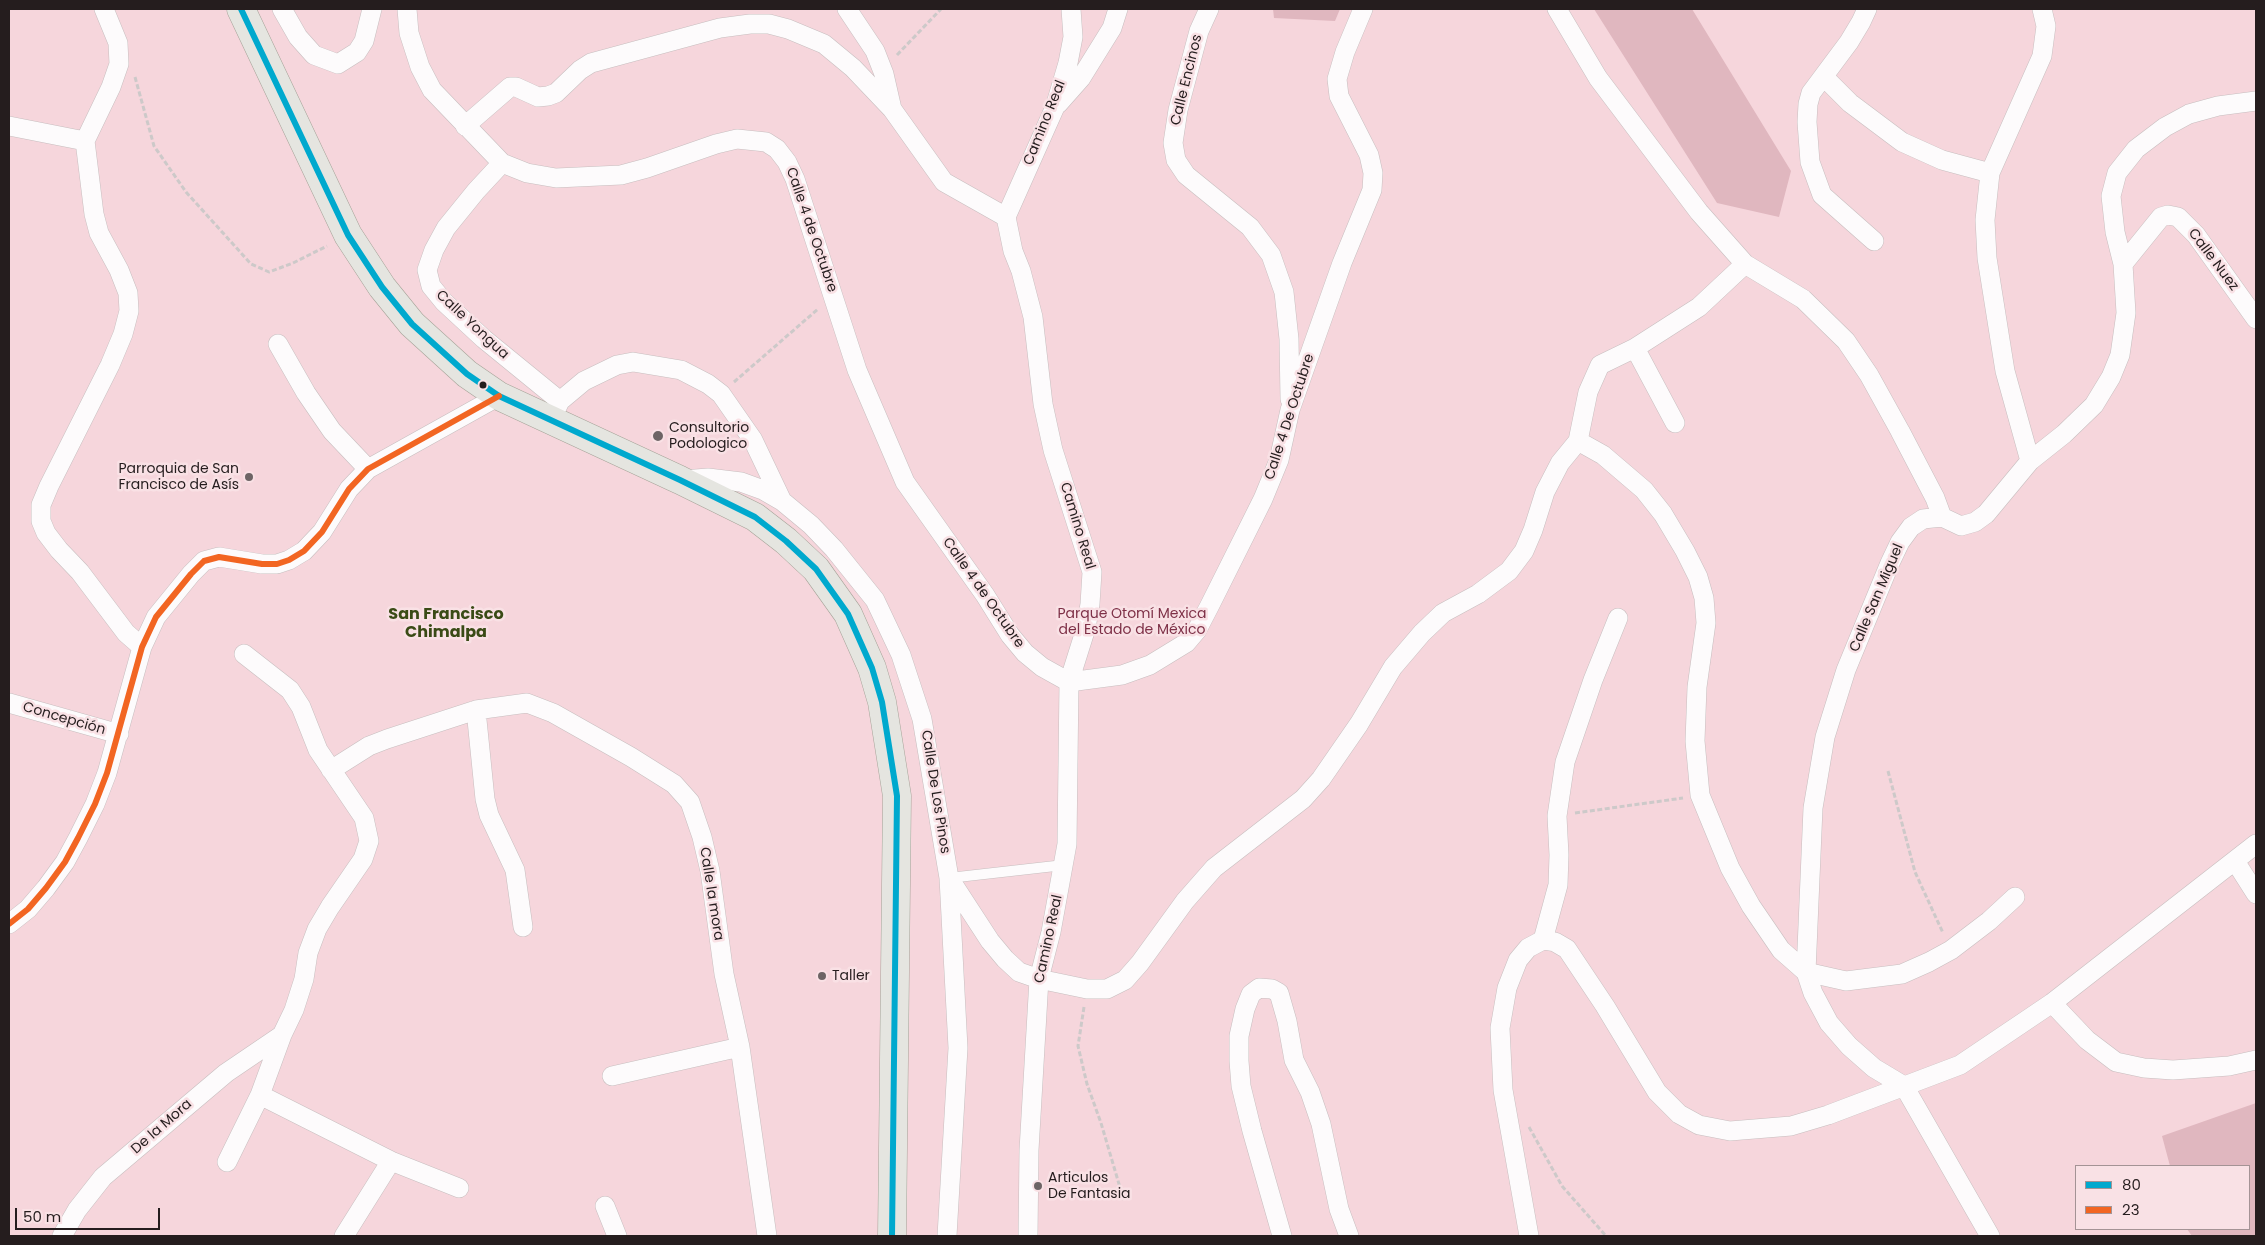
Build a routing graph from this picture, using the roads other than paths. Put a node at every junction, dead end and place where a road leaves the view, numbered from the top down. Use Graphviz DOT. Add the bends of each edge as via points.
graph roads {
  1 [pos="104,9"];
  2 [pos="241,9"];
  3 [pos="282,9"];
  4 [pos="372,9"];
  5 [pos="407,9"];
  6 [pos="847,9"];
  7 [pos="1071,9"];
  8 [pos="1118,9"];
  9 [pos="1209,9"];
  10 [pos="1363,9"];
  11 [pos="1557,9"];
  12 [pos="1866,9"];
  13 [pos="2042,9"];
  14 [pos="1824,78"];
  15 [pos="2256,101"];
  16 [pos="1055,107"];
  17 [pos="892,109"];
  18 [pos="9,126"];
  19 [pos="465,126"];
  20 [pos="85,141"];
  21 [pos="502,163"];
  22 [pos="1990,172"];
  23 [pos="1006,217"];
  24 [pos="1874,241"];
  25 [pos="1745,264"];
  26 [pos="2123,264"];
  27 [pos="2256,319"];
  28 [pos="278,344"];
  29 [pos="1634,348"];
  30 [pos="499,396"];
  31 [pos="1290,410"];
  32 [pos="556,411"];
  33 [pos="1676,423"];
  34 [pos="1578,441"];
  35 [pos="2030,461"];
  36 [pos="368,470"];
  37 [pos="680,480"];
  38 [pos="782,501"];
  39 [pos="1942,517"];
  40 [pos="1618,618"];
  41 [pos="142,647"];
  42 [pos="244,654"];
  43 [pos="1069,682"];
  44 [pos="9,703"];
  45 [pos="476,710"];
  46 [pos="119,734"];
  47 [pos="331,770"];
  48 [pos="2256,844"];
  49 [pos="2235,861"];
  50 [pos="1064,865"];
  51 [pos="949,878"];
  52 [pos="2256,894"];
  53 [pos="2015,897"];
  54 [pos="9,924"];
  55 [pos="523,927"];
  56 [pos="1543,940"];
  57 [pos="1806,972"];
  58 [pos="1038,979"];
  59 [pos="2052,1003"];
  60 [pos="282,1035"];
  61 [pos="740,1046"];
  62 [pos="2256,1060"];
  63 [pos="612,1076"];
  64 [pos="1904,1086"];
  65 [pos="260,1095"];
  66 [pos="391,1161"];
  67 [pos="226,1162"];
  68 [pos="459,1188"];
  69 [pos="605,1206"];
  70 [pos="62,1236"];
  71 [pos="344,1236"];
  72 [pos="617,1236"];
  73 [pos="766,1236"];
  74 [pos="892,1236"];
  75 [pos="947,1236"];
  76 [pos="1028,1236"];
  77 [pos="1282,1236"];
  78 [pos="1349,1236"];
  79 [pos="1529,1236"];
  80 [pos="1990,1236"];
  1 -- 20 [label="street" via="118,43 119,64 112,87"];
  2 -- 30 [label="main road" via="348,235 382,287 412,324 467,374"];
  3 -- 4 [label="street" via="298,37 314,55 338,64 349,59 361,47"];
  5 -- 19 [label="street, Calle 4 de Octubre" via="409,33 420,67 432,90"];
  6 -- 17 [label="street" via="876,52"];
  7 -- 16 [label="street, Camino Real" via="1073,36"];
  8 -- 16 [label="street" via="1112,28 1081,78"];
  9 -- 31 [label="street, Calle Encinos" via="1199,31 1178,110 1173,143 1176,160 1186,176 1250,227 1271,255 1284,292 1290,339"];
  10 -- 31 [label="street, Calle 4 De Octubre" via="1337,79 1339,96 1369,154 1372,190"];
  11 -- 25 [label="street" via="1598,78 1699,212"];
  12 -- 14 [label="street" via="1853,36"];
  13 -- 22 [label="street" via="2046,26 2042,56"];
  14 -- 22 [label="street" via="1850,103 1902,142 1942,160"];
  14 -- 24 [label="street" via="1811,93 1808,104 1810,155 1815,178 1822,195"];
  15 -- 26 [label="street" via="2189,114 2136,149 2117,173 2112,196 2115,232"];
  16 -- 23 [label="street, Camino Real"];
  17 -- 19 [label="street" via="853,68 824,44 788,29 750,24 720,28 591,63 548,96 538,97 510,87"];
  17 -- 23 [label="street" via="944,182"];
  18 -- 20 [label="street"];
  19 -- 21 [label="street, Calle 4 de Octubre"];
  20 -- 41 [label="street" via="94,214 99,233 128,292 129,311 110,365 48,486 41,505 41,521 59,550 80,572 126,633"];
  21 -- 32 [label="street, Calle Yongua" via="446,228 427,270 431,286 444,302"];
  21 -- 43 [label="street, Calle 4 de Octubre" via="527,174 584,178 621,175 736,139 766,142 777,149 795,180 857,370 906,482 1010,635 1042,668"];
  22 -- 35 [label="street" via="1985,220 1987,258 2005,371"];
  23 -- 43 [label="street, Camino Real" via="1032,317 1043,404 1053,450 1092,572 1086,628"];
  25 -- 29 [label="street" via="1699,306"];
  25 -- 39 [label="street" via="1802,299 1846,341 1900,431"];
  26 -- 27 [label="street, Calle Nuez" via="2161,217 2178,217 2196,235"];
  26 -- 35 [label="street" via="2126,313 2120,354 2111,377 2094,405"];
  28 -- 36 [label="street" via="332,431"];
  29 -- 33 [label="street"];
  29 -- 34 [label="street" via="1600,365 1588,392"];
  30 -- 32 [label="main road"];
  30 -- 36 [label="street"];
  31 -- 43 [label="street, Calle 4 De Octubre" via="1278,460 1263,499 1210,606 1186,644 1150,665 1122,676"];
  32 -- 37 [label="main road"];
  32 -- 38 [label="street" via="584,381 617,366 633,362 681,370 720,394 753,440"];
  34 -- 57 [label="street" via="1603,455 1644,490 1663,514 1698,576 1706,623 1697,687 1695,741 1700,795 1730,868 1752,906 1781,950"];
  34 -- 58 [label="street" via="1560,463 1545,492 1524,551 1509,571 1444,613 1422,633 1393,667 1321,779 1303,799 1214,868 1125,980 1108,989 1087,989"];
  35 -- 39 [label="street" via="1986,514 1974,522 1960,526"];
  36 -- 41 [label="street" via="349,489 322,532 304,551 288,560 277,564 219,557 204,561 156,617"];
  37 -- 38 [label="street, Calle De Los Pinos" via="708,478 741,482"];
  37 -- 74 [label="main road" via="755,518 816,569 848,614 872,668 882,702 897,796"];
  38 -- 51 [label="street, Calle De Los Pinos" via="834,548 875,600 901,655 922,718"];
  39 -- 57 [label="street, Calle San Miguel" via="1922,520 1911,527 1900,542 1834,702 1812,808"];
  40 -- 56 [label="street" via="1565,762 1558,816 1558,885"];
  41 -- 46 [label="street"];
  42 -- 47 [label="street" via="290,690"];
  43 -- 50 [label="street, Camino Real"];
  44 -- 46 [label="street, Concepción"];
  45 -- 47 [label="street, Calle la mora" via="378,742"];
  45 -- 55 [label="street" via="487,807 514,870"];
  45 -- 61 [label="street, Calle la mora" via="527,703 553,713 674,784 690,802 710,871 724,974"];
  46 -- 54 [label="street" via="95,804 65,862 28,909"];
  47 -- 60 [label="street" via="359,808 368,828 369,841 363,859 317,929 294,1010"];
  48 -- 49 [label="street"];
  49 -- 52 [label="street"];
  49 -- 59 [label="street"];
  50 -- 51 [label="lane"];
  50 -- 58 [label="street, Camino Real"];
  51 -- 58 [label="street" via="1005,959 1019,972"];
  51 -- 75 [label="street, Calle De Los Pinos" via="958,1048"];
  53 -- 57 [label="street" via="1951,950 1902,974 1846,981"];
  56 -- 64 [label="street" via="1567,949 1606,1006 1657,1092 1679,1114 1699,1125 1730,1132 1791,1126"];
  56 -- 79 [label="street" via="1528,948 1518,960 1507,988 1500,1028 1503,1090"];
  57 -- 64 [label="street, Calle San Miguel" via="1829,1023 1874,1068"];
  58 -- 76 [label="street, Camino Real"];
  59 -- 62 [label="street" via="2086,1040 2116,1062 2173,1070 2229,1066"];
  59 -- 64 [label="street" via="1960,1065"];
  60 -- 65 [label="street"];
  60 -- 70 [label="street, De la Mora" via="226,1073 103,1176"];
  61 -- 63 [label="street"];
  61 -- 73 [label="street, Calle la mora"];
  64 -- 80 [label="street"];
  65 -- 66 [label="street"];
  65 -- 67 [label="street"];
  66 -- 68 [label="street"];
  66 -- 71 [label="street"];
  69 -- 72 [label="street"];
  77 -- 78 [label="street" via="1252,1132 1238,1062 1245,1009 1251,994 1259,988 1279,993 1294,1060 1321,1124 1339,1209"];
}
